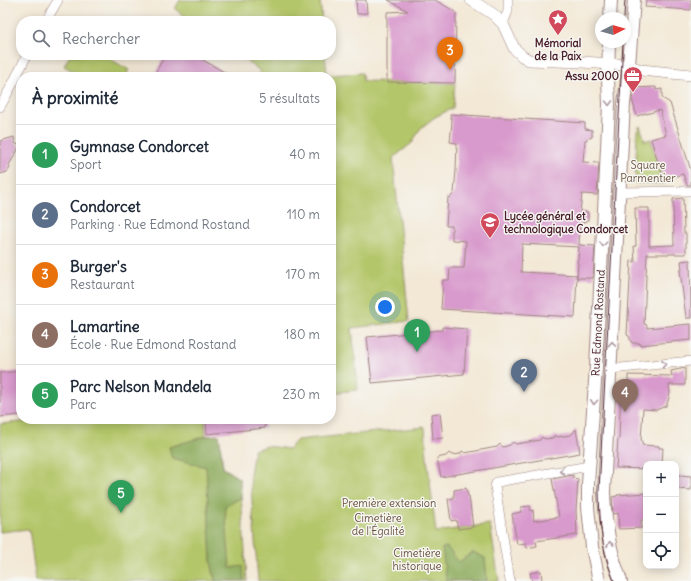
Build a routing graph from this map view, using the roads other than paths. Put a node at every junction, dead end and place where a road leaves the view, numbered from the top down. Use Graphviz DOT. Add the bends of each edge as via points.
graph roads {
  1 [pos="58,0"];
  2 [pos="472,0"];
  3 [pos="508,0"];
  4 [pos="611,0"];
  5 [pos="634,0"];
  6 [pos="484,3"];
  7 [pos="610,12"];
  8 [pos="49,16"];
  9 [pos="503,24"];
  10 [pos="609,48"];
  11 [pos="24,60"];
  12 [pos="608,64"];
  13 [pos="629,65"];
  14 [pos="18,72"];
  15 [pos="691,75"];
  16 [pos="16,76"];
  17 [pos="0,107"];
  18 [pos="691,191"];
  19 [pos="620,192"];
  20 [pos="691,361"];
  21 [pos="611,369"];
  22 [pos="589,466"];
  23 [pos="510,581"];
  24 [pos="599,581"];
  25 [pos="621,581"];
  1 -- 8 [label="street"];
  2 -- 6 [label="street"];
  3 -- 9 [label="street" via="508,11"];
  4 -- 7 [label="main road"];
  5 -- 13 [label="main road, Rue Edmond Rostand"];
  6 -- 9 [label="street"];
  9 -- 12 [label="street" via="514,48 529,60"];
  10 -- 12 [label="main road, Rue Edmond Rostand"];
  11 -- 14 [label="street"];
  12 -- 13 [label="street"];
  12 -- 22 [label="main road, Rue Edmond Rostand, one-way" via="605,191"];
  13 -- 15 [label="street" via="641,70"];
  13 -- 19 [label="main road, Rue Edmond Rostand" via="624,103"];
  16 -- 17 [label="street"];
  18 -- 19 [label="street"];
  21 -- 19 [label="main road, Rue Edmond Rostand, one-way"];
  21 -- 20 [label="street, one-way"];
  25 -- 21 [label="main road, Rue Edmond Rostand, one-way" via="610,547 605,514"];
  22 -- 23 [label="street, one-way" via="497,482 495,486"];
  22 -- 24 [label="main road, Rue Edmond Rostand" via="589,519"];
}
